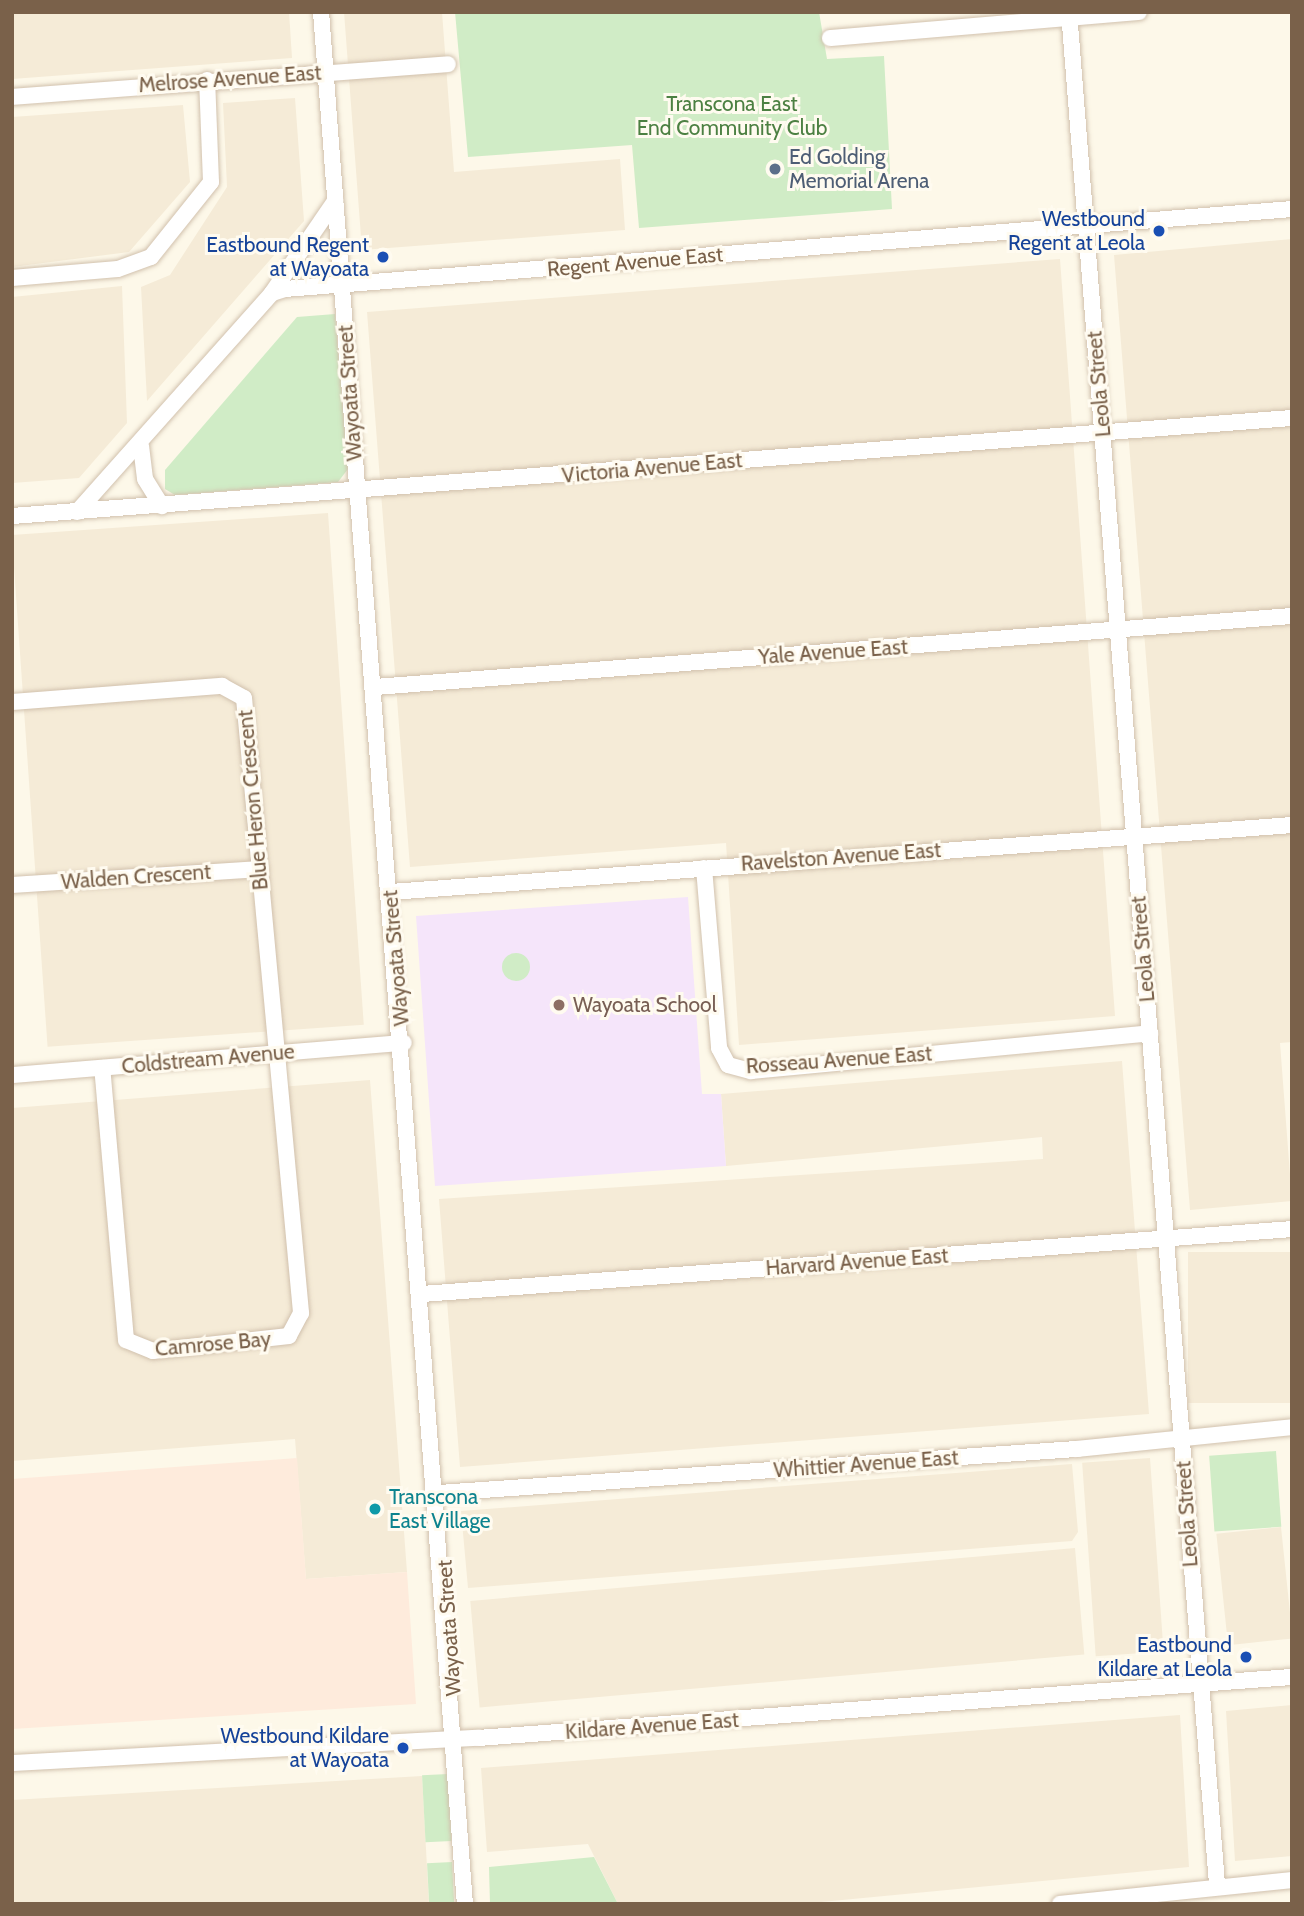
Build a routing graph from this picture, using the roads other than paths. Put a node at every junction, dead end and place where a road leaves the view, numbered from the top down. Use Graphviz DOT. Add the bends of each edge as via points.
graph roads {
  1 [pos="321,12"];
  2 [pos="1139,12"];
  3 [pos="1069,15"];
  4 [pos="831,38"];
  5 [pos="448,64"];
  6 [pos="326,72"];
  7 [pos="207,80"];
  8 [pos="12,97"];
  9 [pos="336,199"];
  10 [pos="1292,209"];
  11 [pos="1086,226"];
  12 [pos="12,278"];
  13 [pos="343,285"];
  14 [pos="272,293"];
  15 [pos="1292,418"];
  16 [pos="1103,432"];
  17 [pos="141,446"];
  18 [pos="357,493"];
  19 [pos="162,506"];
  20 [pos="76,512"];
  21 [pos="12,516"];
  22 [pos="1292,617"];
  23 [pos="1117,630"];
  24 [pos="375,687"];
  25 [pos="12,702"];
  26 [pos="1292,825"];
  27 [pos="1133,836"];
  28 [pos="704,868"];
  29 [pos="260,869"];
  30 [pos="12,885"];
  31 [pos="391,892"];
  32 [pos="1150,1033"];
  33 [pos="404,1043"];
  34 [pos="276,1054"];
  35 [pos="102,1068"];
  36 [pos="12,1075"];
  37 [pos="1292,1229"];
  38 [pos="1164,1239"];
  39 [pos="422,1294"];
  40 [pos="1292,1427"];
  41 [pos="1182,1438"];
  42 [pos="439,1493"];
  43 [pos="1292,1677"];
  44 [pos="1199,1685"];
  45 [pos="457,1739"];
  46 [pos="12,1763"];
  47 [pos="1292,1880"];
  48 [pos="1217,1886"];
  49 [pos="465,1904"];
  50 [pos="1060,1904"];
  1 -- 6 [label="street, Wayoata Street"];
  2 -- 3 [label="street"];
  3 -- 4 [label="street"];
  3 -- 11 [label="street, Leola Street"];
  5 -- 6 [label="street, Melrose Avenue East"];
  6 -- 7 [label="street, Melrose Avenue East"];
  6 -- 9 [label="street, Wayoata Street"];
  7 -- 8 [label="street, Melrose Avenue East"];
  7 -- 12 [label="street" via="211,182 151,257 118,269"];
  9 -- 13 [label="street, Wayoata Street"];
  9 -- 14 [label="street"];
  10 -- 11 [label="street, Regent Avenue East"];
  11 -- 13 [label="street, Regent Avenue East"];
  11 -- 16 [label="street, Leola Street"];
  13 -- 14 [label="street, Regent Avenue East"];
  13 -- 18 [label="street, Wayoata Street"];
  14 -- 17 [label="street"];
  15 -- 16 [label="street, Victoria Avenue East"];
  16 -- 18 [label="street, Victoria Avenue East"];
  16 -- 23 [label="street, Leola Street"];
  17 -- 19 [label="street" via="145,479"];
  17 -- 20 [label="street"];
  18 -- 19 [label="street, Victoria Avenue East"];
  18 -- 24 [label="street, Wayoata Street"];
  19 -- 20 [label="street, Victoria Avenue East"];
  20 -- 21 [label="street, Victoria Avenue East"];
  22 -- 23 [label="street, Yale Avenue East"];
  23 -- 24 [label="street, Yale Avenue East"];
  23 -- 27 [label="street, Leola Street"];
  24 -- 31 [label="street, Wayoata Street"];
  25 -- 29 [label="street, Blue Heron Crescent" via="237,690 248,711"];
  26 -- 27 [label="street, Ravelston Avenue East"];
  27 -- 28 [label="street, Ravelston Avenue East"];
  27 -- 32 [label="street, Leola Street"];
  28 -- 31 [label="street, Ravelston Avenue East"];
  28 -- 32 [label="street, Rosseau Avenue East" via="719,1048 728,1065 751,1071"];
  29 -- 30 [label="street, Walden Crescent"];
  29 -- 34 [label="street, Blue Heron Crescent"];
  31 -- 33 [label="street, Wayoata Street"];
  32 -- 38 [label="street, Leola Street"];
  33 -- 34 [label="street, Coldstream Avenue"];
  33 -- 39 [label="street, Wayoata Street"];
  34 -- 35 [label="street, Coldstream Avenue"];
  34 -- 35 [label="street, Camrose Bay" via="300,1313 289,1336 264,1343 153,1351 126,1340"];
  35 -- 36 [label="street, Coldstream Avenue"];
  37 -- 38 [label="street, Harvard Avenue East"];
  38 -- 39 [label="street, Harvard Avenue East"];
  38 -- 41 [label="street, Leola Street"];
  39 -- 42 [label="street, Wayoata Street"];
  40 -- 41 [label="street, Whittier Avenue East"];
  41 -- 42 [label="street, Whittier Avenue East"];
  41 -- 44 [label="street, Leola Street"];
  42 -- 45 [label="street, Wayoata Street"];
  43 -- 44 [label="street, Kildare Avenue East"];
  44 -- 45 [label="street, Kildare Avenue East"];
  44 -- 48 [label="street, Leola Street"];
  45 -- 46 [label="street, Kildare Avenue East"];
  45 -- 49 [label="street, Wayoata Street"];
  47 -- 48 [label="street"];
  48 -- 50 [label="street"];
}
